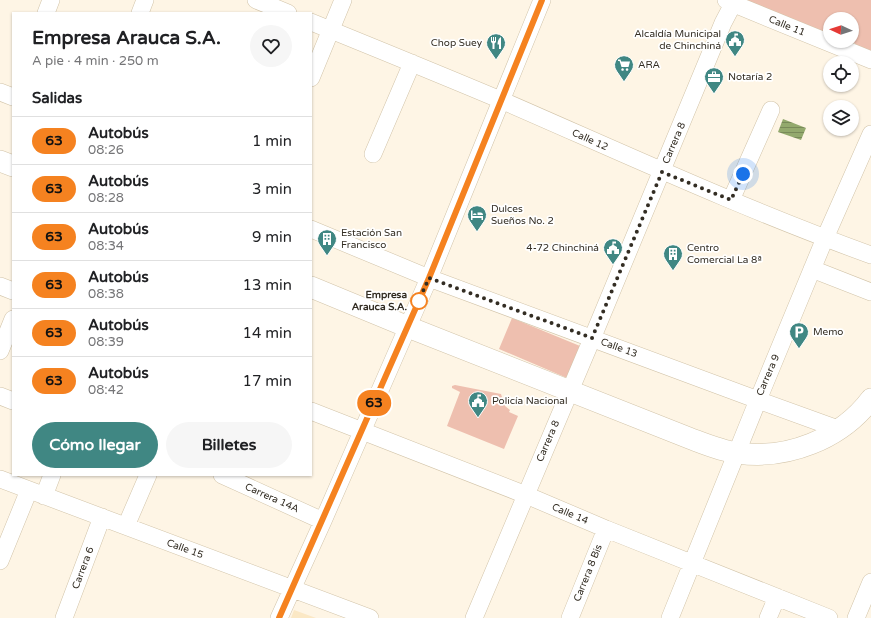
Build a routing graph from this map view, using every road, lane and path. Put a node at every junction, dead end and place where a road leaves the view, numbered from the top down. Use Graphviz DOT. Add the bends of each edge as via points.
graph roads {
  1 [pos="51,0"];
  2 [pos="145,0"];
  3 [pos="256,0"];
  4 [pos="343,0"];
  5 [pos="542,0"];
  6 [pos="732,1"];
  7 [pos="46,12"];
  8 [pos="140,12"];
  9 [pos="286,12"];
  10 [pos="312,22"];
  11 [pos="330,30"];
  12 [pos="871,60"];
  13 [pos="412,63"];
  14 [pos="312,75"];
  15 [pos="501,101"];
  16 [pos="771,110"];
  17 [pos="871,134"];
  18 [pos="373,154"];
  19 [pos="0,161"];
  20 [pos="12,166"];
  21 [pos="662,172"];
  22 [pos="731,200"];
  23 [pos="312,229"];
  24 [pos="825,238"];
  25 [pos="871,255"];
  26 [pos="812,270"];
  27 [pos="429,278"];
  28 [pos="0,286"];
  29 [pos="312,287"];
  30 [pos="12,291"];
  31 [pos="871,292"];
  32 [pos="12,321"];
  33 [pos="408,327"];
  34 [pos="592,338"];
  35 [pos="0,351"];
  36 [pos="570,391"];
  37 [pos="0,396"];
  38 [pos="871,399"];
  39 [pos="758,400"];
  40 [pos="12,401"];
  41 [pos="312,410"];
  42 [pos="838,429"];
  43 [pos="362,431"];
  44 [pos="737,453"];
  45 [pos="51,476"];
  46 [pos="148,476"];
  47 [pos="224,476"];
  48 [pos="0,479"];
  49 [pos="36,493"];
  50 [pos="526,495"];
  51 [pos="102,517"];
  52 [pos="322,520"];
  53 [pos="126,526"];
  54 [pos="606,528"];
  55 [pos="0,561"];
  56 [pos="692,563"];
  57 [pos="871,582"];
  58 [pos="292,589"];
  59 [pos="777,597"];
  60 [pos="64,618"];
  61 [pos="279,618"];
  62 [pos="370,618"];
  63 [pos="474,618"];
  64 [pos="570,618"];
  65 [pos="670,618"];
  66 [pos="768,618"];
  67 [pos="829,618"];
  68 [pos="856,618"];
  1 -- 7 [label="street"];
  2 -- 8 [label="street"];
  3 -- 9 [label="street"];
  4 -- 11 [label="street"];
  5 -- 15 [label="street"];
  6 -- 12 [label="street, Calle 11"];
  6 -- 21 [label="street, Carrera 8"];
  10 -- 11 [label="street, Calle 12"];
  11 -- 13 [label="street, Calle 12"];
  11 -- 14 [label="street"];
  13 -- 15 [label="street, Calle 12"];
  13 -- 18 [label="street"];
  15 -- 21 [label="street, Calle 12"];
  15 -- 27 [label="street"];
  16 -- 22 [label="street"];
  17 -- 24 [label="street, Carrera 9"];
  19 -- 20 [label="main road"];
  21 -- 22 [label="street, Calle 12"];
  21 -- 34 [label="street, Carrera 8"];
  22 -- 24 [label="street, Calle 12"];
  23 -- 27 [label="street, Calle 13"];
  24 -- 25 [label="street, Calle 12"];
  24 -- 26 [label="street, Carrera 9"];
  26 -- 31 [label="street"];
  26 -- 39 [label="street, Carrera 9"];
  27 -- 33 [label="street"];
  27 -- 34 [label="street, Calle 13"];
  28 -- 30 [label="street"];
  29 -- 33 [label="main road"];
  32 -- 35 [label="street"];
  33 -- 36 [label="main road"];
  33 -- 43 [label="street"];
  34 -- 36 [label="street, Carrera 8"];
  34 -- 39 [label="street, Calle 13"];
  36 -- 44 [label="main road" via="688,438"];
  36 -- 50 [label="street, Carrera 8"];
  37 -- 40 [label="street"];
  38 -- 42 [label="main road"];
  39 -- 42 [label="street, Calle 13"];
  39 -- 44 [label="street, Carrera 9"];
  41 -- 43 [label="street, Calle 14"];
  42 -- 44 [label="main road" via="804,447 766,453"];
  43 -- 50 [label="street, Calle 14"];
  43 -- 52 [label="street"];
  44 -- 56 [label="street, Carrera 9"];
  45 -- 49 [label="street"];
  46 -- 53 [label="street"];
  47 -- 52 [label="street, Carrera 14A"];
  48 -- 49 [label="street, Calle 15"];
  49 -- 51 [label="street, Calle 15"];
  49 -- 55 [label="street"];
  50 -- 54 [label="street, Calle 14"];
  50 -- 63 [label="street, Carrera 8"];
  51 -- 53 [label="street, Calle 15"];
  51 -- 60 [label="street, Carrera 6"];
  52 -- 58 [label="street"];
  53 -- 58 [label="street, Calle 15"];
  54 -- 56 [label="street, Calle 14"];
  54 -- 64 [label="street, Carrera 8 Bis"];
  56 -- 59 [label="street, Calle 14"];
  56 -- 65 [label="street, Carrera 9"];
  57 -- 68 [label="street"];
  58 -- 61 [label="street"];
  58 -- 62 [label="street, Calle 15"];
  59 -- 66 [label="street"];
  59 -- 67 [label="street, Calle 14"];
}
